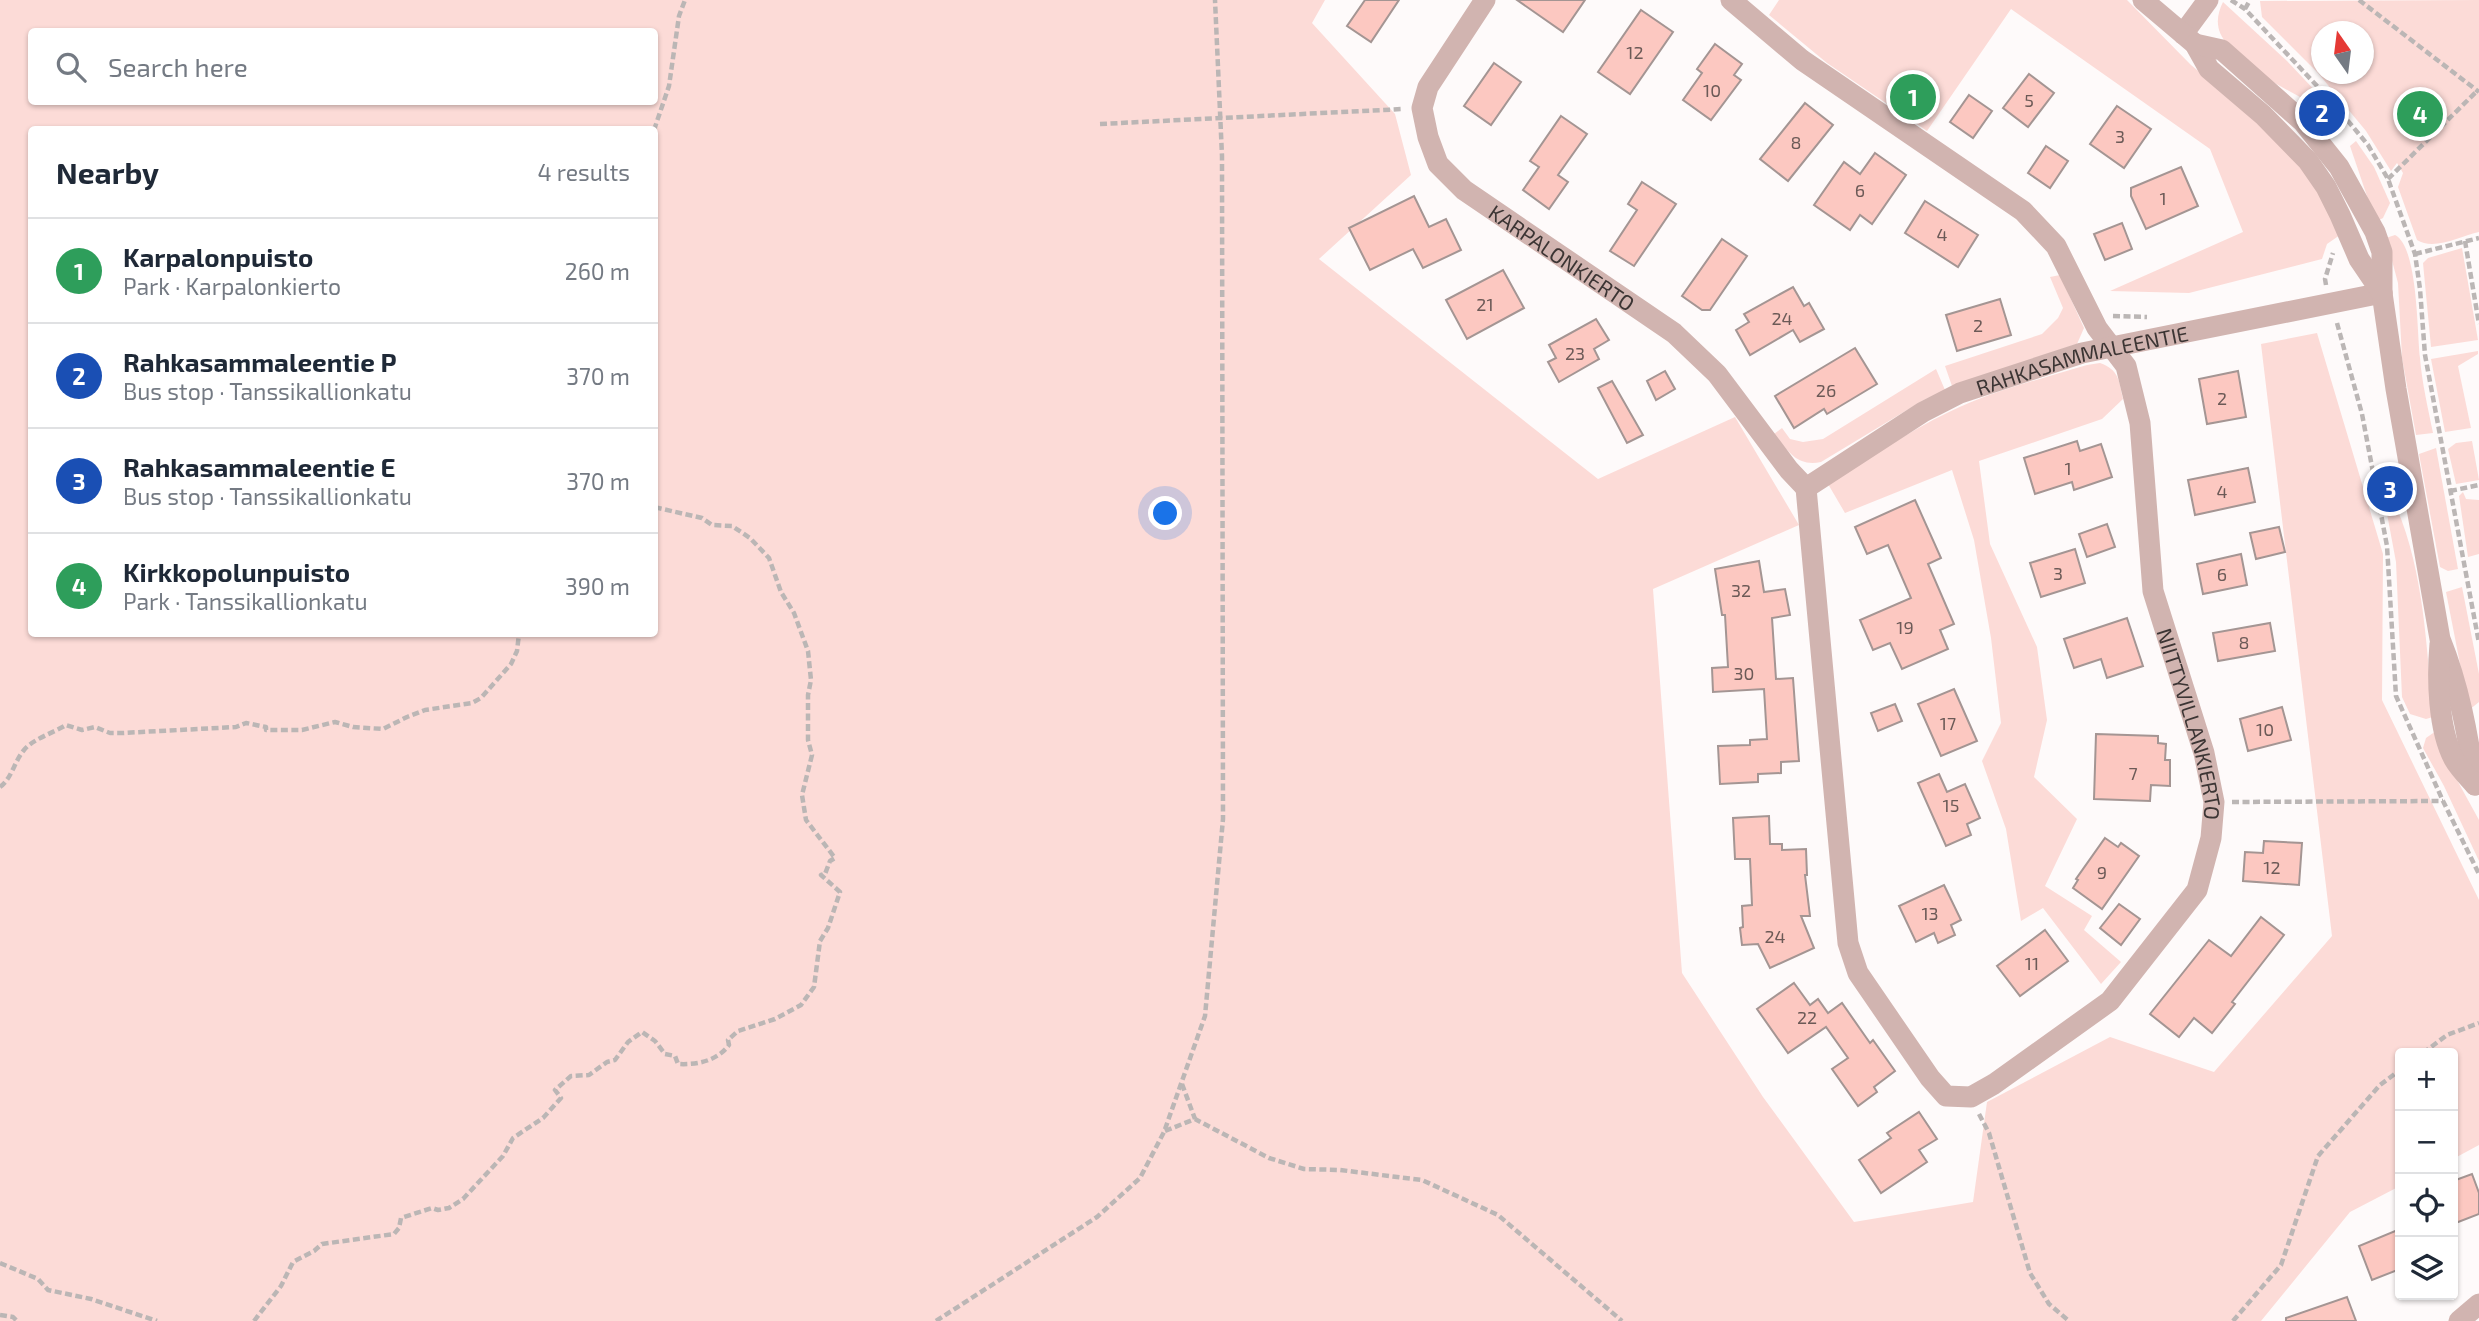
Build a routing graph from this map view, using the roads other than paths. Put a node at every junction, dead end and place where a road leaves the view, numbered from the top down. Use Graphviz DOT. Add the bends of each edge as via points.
graph roads {
  1 [pos="1485,0"];
  2 [pos="1731,0"];
  3 [pos="2143,0"];
  4 [pos="2208,0"];
  5 [pos="2189,39"];
  6 [pos="2382,293"];
  7 [pos="2110,347"];
  8 [pos="1806,488"];
  9 [pos="2477,790"];
  10 [pos="2479,1304"];
  11 [pos="2459,1321"];
  1 -- 8 [label="street, KARPALONKIERTO" via="1428,87 1422,108 1438,164 1464,190 1674,333 1717,374"];
  2 -- 7 [label="street" via="1802,60 2023,211 2056,246"];
  3 -- 5 [label="street"];
  4 -- 5 [label="street"];
  5 -- 6 [label="street" via="2208,69 2308,161"];
  5 -- 6 [label="street" via="2222,50 2303,122 2339,167 2382,252"];
  6 -- 7 [label="street, RAHKASAMMALEENTIE"];
  6 -- 9 [label="street" via="2440,639 2437,677 2443,723 2454,758"];
  7 -- 8 [label="street, RAHKASAMMALEENTIE" via="1960,393"];
  7 -- 8 [label="street, NIITTYVILLANKIERTO" via="2126,366 2140,423 2154,591 2204,752 2214,802 2211,838 2197,890 2110,1001 1971,1097 1946,1096 1930,1078 1858,972 1848,943"];
  10 -- 11 [label="street"];
}
